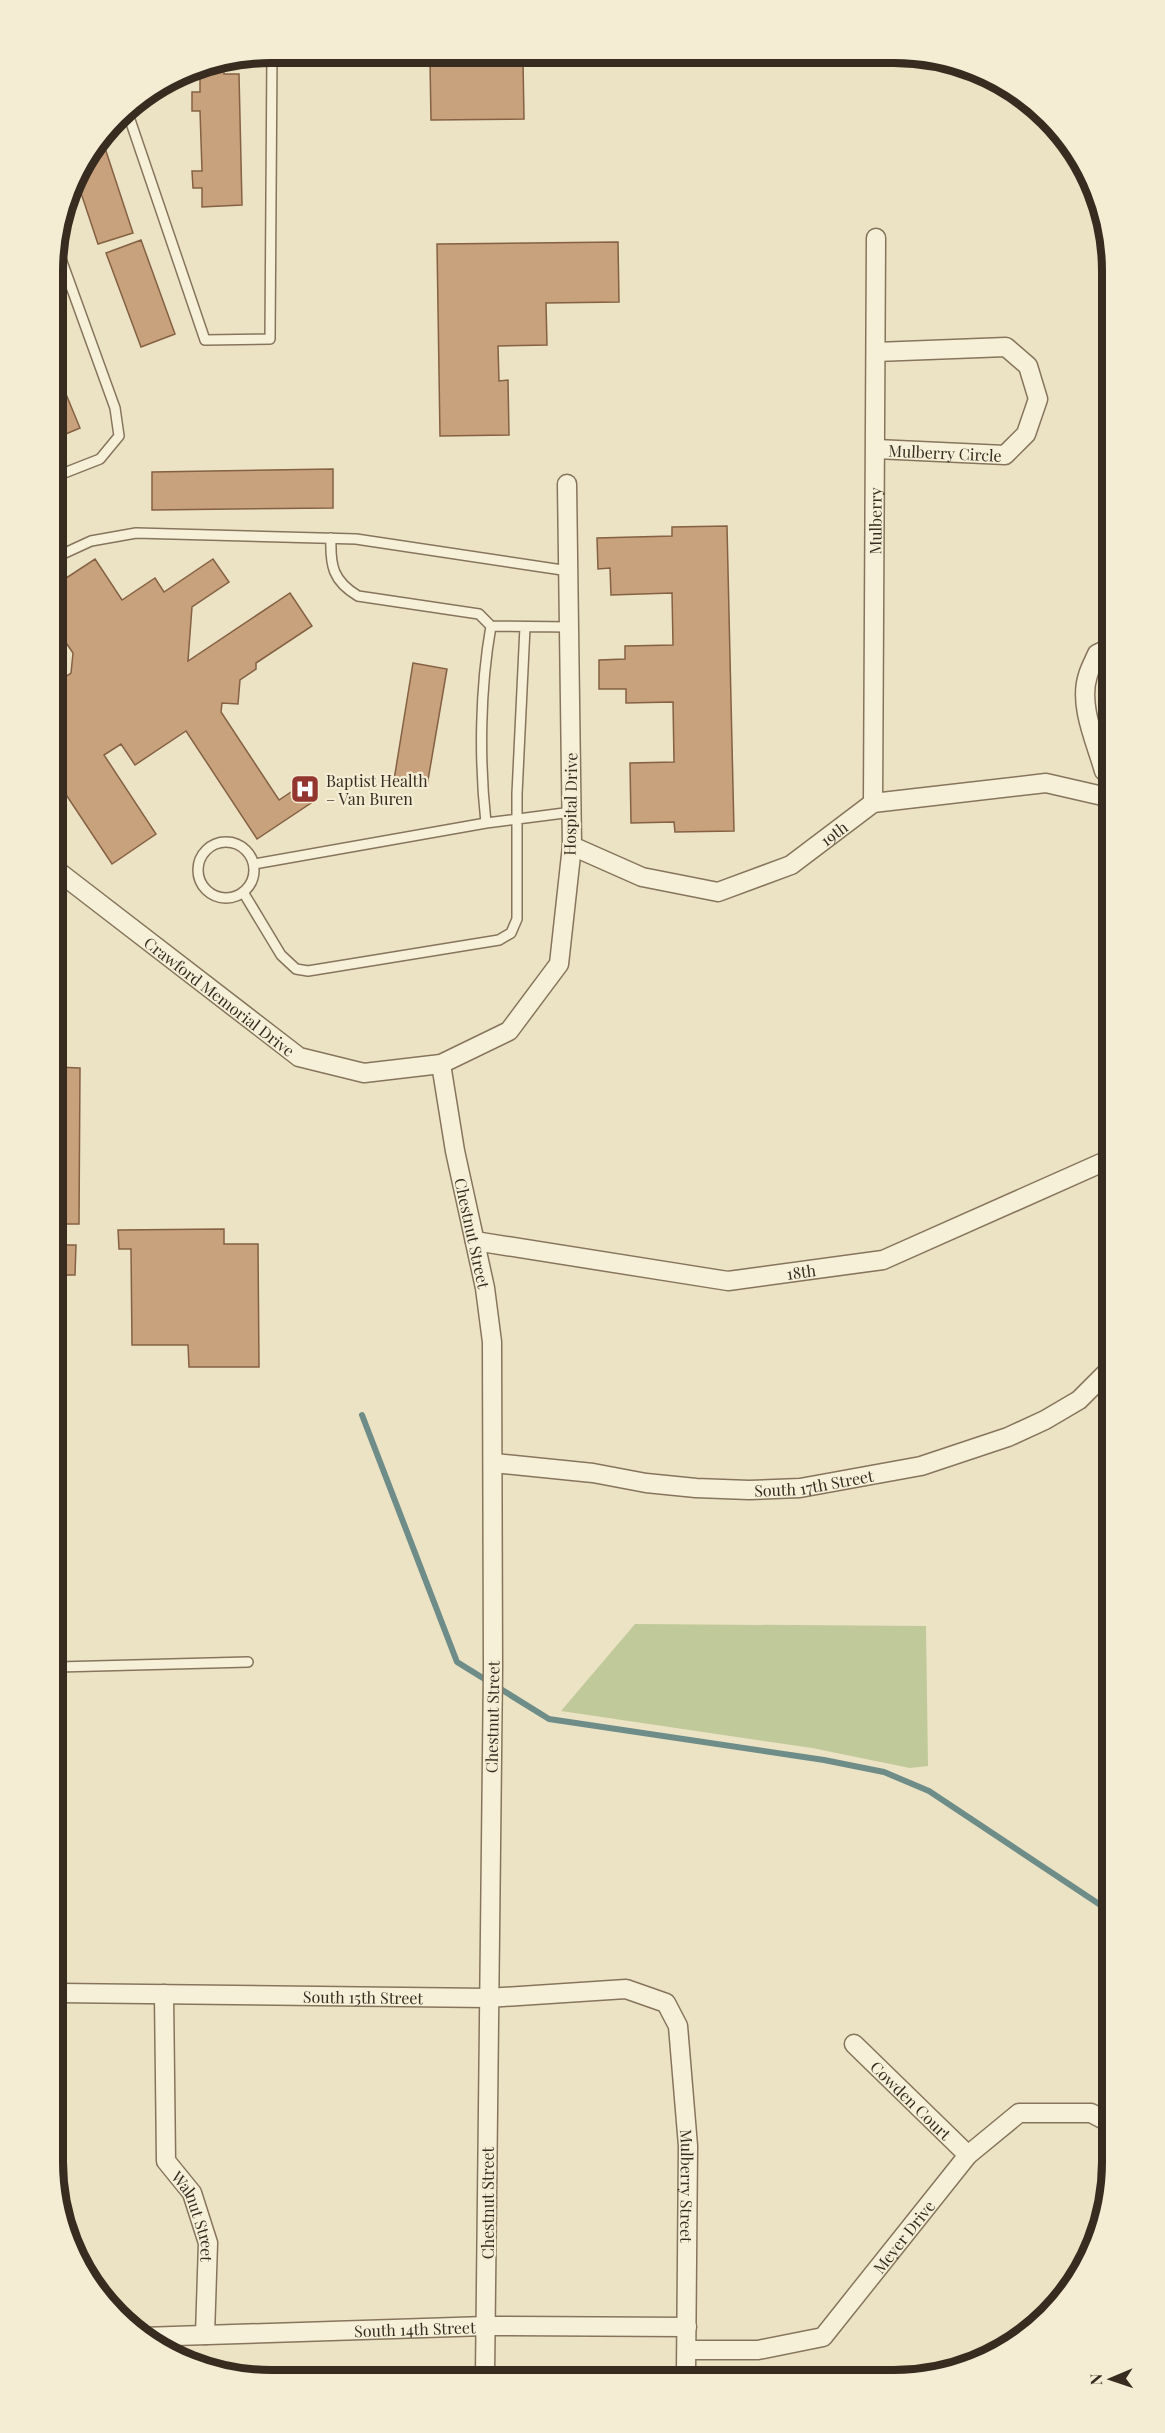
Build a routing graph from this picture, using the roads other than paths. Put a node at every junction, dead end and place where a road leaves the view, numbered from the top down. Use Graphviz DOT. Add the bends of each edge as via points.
graph roads {
  1 [pos="272,63"];
  2 [pos="130,119"];
  3 [pos="876,238"];
  4 [pos="63,264"];
  5 [pos="876,352"];
  6 [pos="876,449"];
  7 [pos="63,473"];
  8 [pos="567,484"];
  9 [pos="331,538"];
  10 [pos="63,554"];
  11 [pos="569,571"];
  12 [pos="491,626"];
  13 [pos="525,627"];
  14 [pos="570,627"];
  15 [pos="1102,652"];
  16 [pos="1102,764"];
  17 [pos="1102,796"];
  18 [pos="873,803"];
  19 [pos="572,812"];
  20 [pos="516,819"];
  21 [pos="486,823"];
  22 [pos="572,846"];
  23 [pos="254,864"];
  24 [pos="63,875"];
  25 [pos="243,892"];
  26 [pos="441,1064"];
  27 [pos="1102,1163"];
  28 [pos="475,1241"];
  29 [pos="1102,1377"];
  30 [pos="494,1462"];
  31 [pos="248,1662"];
  32 [pos="63,1667"];
  33 [pos="63,1993"];
  34 [pos="164,1994"];
  35 [pos="488,1998"];
  36 [pos="666,2003"];
  37 [pos="854,2044"];
  38 [pos="1102,2119"];
  39 [pos="969,2156"];
  40 [pos="486,2326"];
  41 [pos="687,2327"];
  42 [pos="205,2335"];
  43 [pos="158,2337"];
  44 [pos="687,2350"];
  45 [pos="485,2370"];
  46 [pos="686,2370"];
  1 -- 2 [label="lane" via="270,339 205,340"];
  3 -- 5 [label="street, Mulberry"];
  4 -- 7 [label="lane" via="115,408 119,436 100,459"];
  5 -- 6 [label="street, Mulberry"];
  5 -- 6 [label="street, Mulberry Circle" via="1006,347 1028,366 1038,399 1026,434 1005,455"];
  6 -- 18 [label="street, Mulberry"];
  8 -- 11 [label="street, Hospital Drive"];
  9 -- 10 [label="lane" via="136,533 91,541"];
  9 -- 11 [label="lane"];
  9 -- 12 [label="lane" via="330,561 334,572 358,596 479,614"];
  11 -- 14 [label="street, Hospital Drive"];
  12 -- 13 [label="lane"];
  12 -- 21 [label="lane" via="484,664"];
  13 -- 14 [label="lane"];
  13 -- 20 [label="lane"];
  14 -- 19 [label="street, Hospital Drive"];
  15 -- 16 [label="street" via="1097,654 1087,676 1086,696"];
  17 -- 18 [label="street" via="1046,783"];
  18 -- 22 [label="street, 19th" via="791,865 718,892 642,877"];
  19 -- 20 [label="lane"];
  19 -- 22 [label="street, Hospital Drive"];
  20 -- 21 [label="lane"];
  20 -- 25 [label="lane" via="517,919 511,933 499,940 296,969 281,955"];
  21 -- 23 [label="lane"];
  22 -- 26 [label="street, Hospital Drive" via="559,964 509,1031"];
  23 -- 25 [label="lane" via="253,880"];
  23 -- 25 [label="lane" via="244,848 225,841 208,848 198,865 201,883 207,891 225,898"];
  24 -- 26 [label="street, Crawford Memorial Drive" via="299,1057 364,1073"];
  26 -- 28 [label="street, Chestnut Street"];
  27 -- 28 [label="street, 18th" via="883,1260 728,1281"];
  28 -- 30 [label="street, Chestnut Street" via="492,1342"];
  29 -- 30 [label="street, South 17th Street" via="1079,1400 1008,1437 921,1466 800,1488 696,1488"];
  30 -- 35 [label="street, Chestnut Street"];
  31 -- 32 [label="lane"];
  33 -- 34 [label="street, South 15th Street"];
  34 -- 35 [label="street, South 15th Street"];
  34 -- 42 [label="street, Walnut Street" via="166,2161 192,2193 208,2243"];
  35 -- 36 [label="street, South 15th Street" via="626,1989"];
  35 -- 40 [label="street, Chestnut Street"];
  36 -- 41 [label="street, Mulberry Street" via="678,2026 688,2146"];
  37 -- 39 [label="street, Cowden Court"];
  38 -- 39 [label="street, Meyer Drive" via="1091,2113 1019,2113"];
  39 -- 44 [label="street, Meyer Drive" via="823,2337 758,2350"];
  40 -- 41 [label="street, South 14th Street"];
  40 -- 42 [label="street, South 14th Street"];
  40 -- 45 [label="street, Chestnut Street"];
  41 -- 44 [label="street, Mulberry Street"];
  42 -- 43 [label="street, South 14th Street"];
  44 -- 46 [label="street, Mulberry Street"];
}
